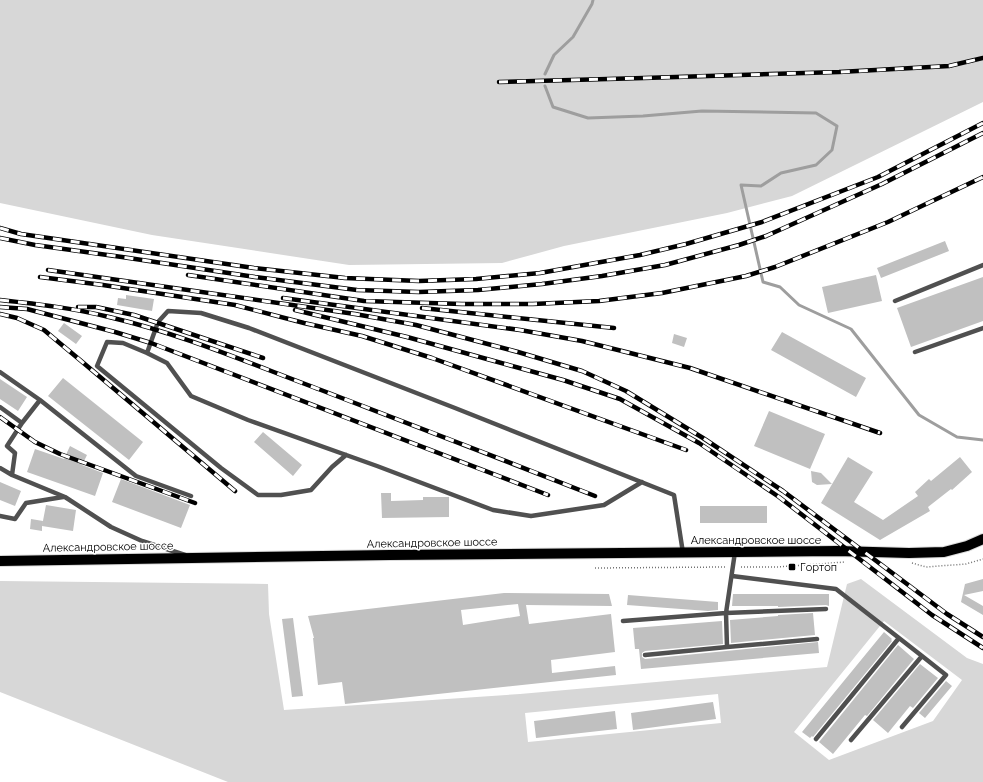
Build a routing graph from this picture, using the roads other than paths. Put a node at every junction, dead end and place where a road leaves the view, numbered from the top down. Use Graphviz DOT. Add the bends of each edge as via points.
graph roads {
  1 [pos="983,265"];
  2 [pos="895,301"];
  3 [pos="983,328"];
  4 [pos="147,352"];
  5 [pos="915,352"];
  6 [pos="0,372"];
  7 [pos="40,400"];
  8 [pos="0,407"];
  9 [pos="22,423"];
  10 [pos="346,455"];
  11 [pos="0,468"];
  12 [pos="12,475"];
  13 [pos="642,482"];
  14 [pos="191,496"];
  15 [pos="65,497"];
  16 [pos="0,516"];
  17 [pos="983,539"];
  18 [pos="735,552"];
  19 [pos="683,553"];
  20 [pos="194,558"];
  21 [pos="0,561"];
  22 [pos="732,576"];
  23 [pos="826,610"];
  24 [pos="726,613"];
  25 [pos="623,621"];
  26 [pos="817,638"];
  27 [pos="899,638"];
  28 [pos="727,647"];
  29 [pos="645,655"];
  30 [pos="922,656"];
  31 [pos="902,727"];
  32 [pos="816,739"];
  33 [pos="852,740"];
  1 -- 2 [label="lane"];
  3 -- 5 [label="lane"];
  4 -- 10 [label="lane" via="167,363 192,396 248,420"];
  4 -- 10 [label="lane" via="123,343 107,342 97,366 221,468 258,495 281,495 311,490"];
  4 -- 13 [label="lane" via="158,322 168,311 201,313 249,328"];
  6 -- 7 [label="lane"];
  7 -- 9 [label="lane"];
  7 -- 14 [label="lane" via="136,476"];
  8 -- 9 [label="lane"];
  9 -- 12 [label="lane" via="7,446 15,453"];
  10 -- 13 [label="lane" via="492,510 531,516 604,505"];
  11 -- 12 [label="lane"];
  12 -- 15 [label="lane"];
  13 -- 19 [label="lane" via="674,495"];
  15 -- 16 [label="lane" via="26,503 15,519"];
  15 -- 20 [label="lane" via="111,527 142,541"];
  17 -- 18 [label="main road, Александровское шоссе" via="944,552"];
  18 -- 19 [label="main road, Александровское шоссе"];
  18 -- 22 [label="lane"];
  19 -- 20 [label="main road, Александровское шоссе"];
  20 -- 21 [label="main road, Александровское шоссе"];
  22 -- 24 [label="lane"];
  22 -- 27 [label="lane" via="836,589"];
  23 -- 24 [label="lane"];
  24 -- 25 [label="lane"];
  24 -- 28 [label="lane"];
  26 -- 28 [label="lane"];
  27 -- 30 [label="lane"];
  27 -- 32 [label="lane"];
  28 -- 29 [label="lane"];
  30 -- 31 [label="lane" via="946,675"];
  30 -- 33 [label="lane"];
}
